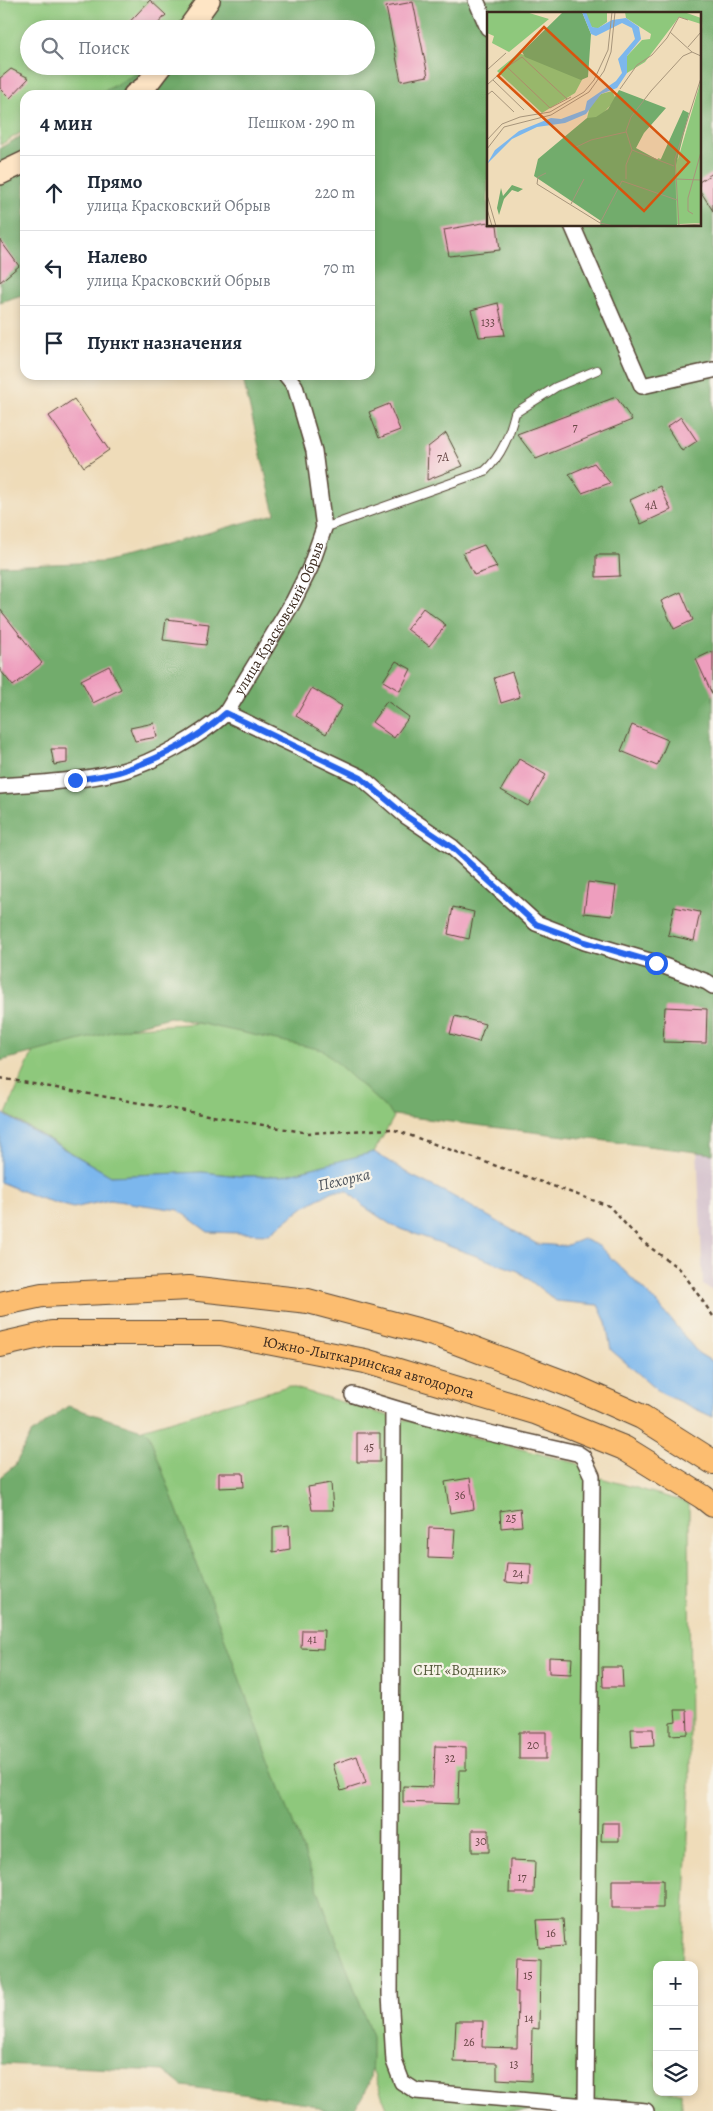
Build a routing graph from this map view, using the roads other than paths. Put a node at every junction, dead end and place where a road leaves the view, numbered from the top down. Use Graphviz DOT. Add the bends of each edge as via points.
graph roads {
  1 [pos="209,0"];
  2 [pos="476,0"];
  3 [pos="195,20"];
  4 [pos="487,26"];
  5 [pos="154,75"];
  6 [pos="143,90"];
  7 [pos="20,164"];
  8 [pos="0,174"];
  9 [pos="572,226"];
  10 [pos="597,370"];
  11 [pos="713,370"];
  12 [pos="290,380"];
  13 [pos="324,528"];
  14 [pos="226,713"];
  15 [pos="0,786"];
  16 [pos="713,986"];
  17 [pos="0,1304"];
  18 [pos="0,1345"];
  19 [pos="353,1395"];
  20 [pos="393,1408"];
  21 [pos="713,1462"];
  22 [pos="713,1505"];
  23 [pos="586,2106"];
  24 [pos="646,2111"];
  1 -- 3 [label="main road"];
  2 -- 4 [label="street"];
  5 -- 6 [label="main road"];
  7 -- 8 [label="main road"];
  9 -- 11 [label="street" via="642,386"];
  10 -- 13 [label="lane" via="556,387 515,413 509,437 494,463 485,471"];
  12 -- 13 [label="street, улица Красковский Обрыв" via="295,386 314,451"];
  13 -- 14 [label="street, улица Красковский Обрыв" via="310,568 292,602"];
  14 -- 15 [label="street, улица Красковский Обрыв" via="174,749 123,771 75,780"];
  14 -- 16 [label="street" via="361,778 406,816 452,847 536,924 656,963"];
  17 -- 21 [label="main road" via="42,1296 189,1288 308,1301 440,1336 570,1385 642,1418"];
  18 -- 22 [label="main road, Южно-Лыткаринская автодорога" via="52,1333 221,1333 366,1361 535,1412 624,1448"];
  19 -- 20 [label="street"];
  20 -- 23 [label="street" via="577,1453 583,1457 592,1476"];
  20 -- 23 [label="street" via="390,1994 394,2062 402,2082 416,2091"];
  23 -- 24 [label="street"];
}
